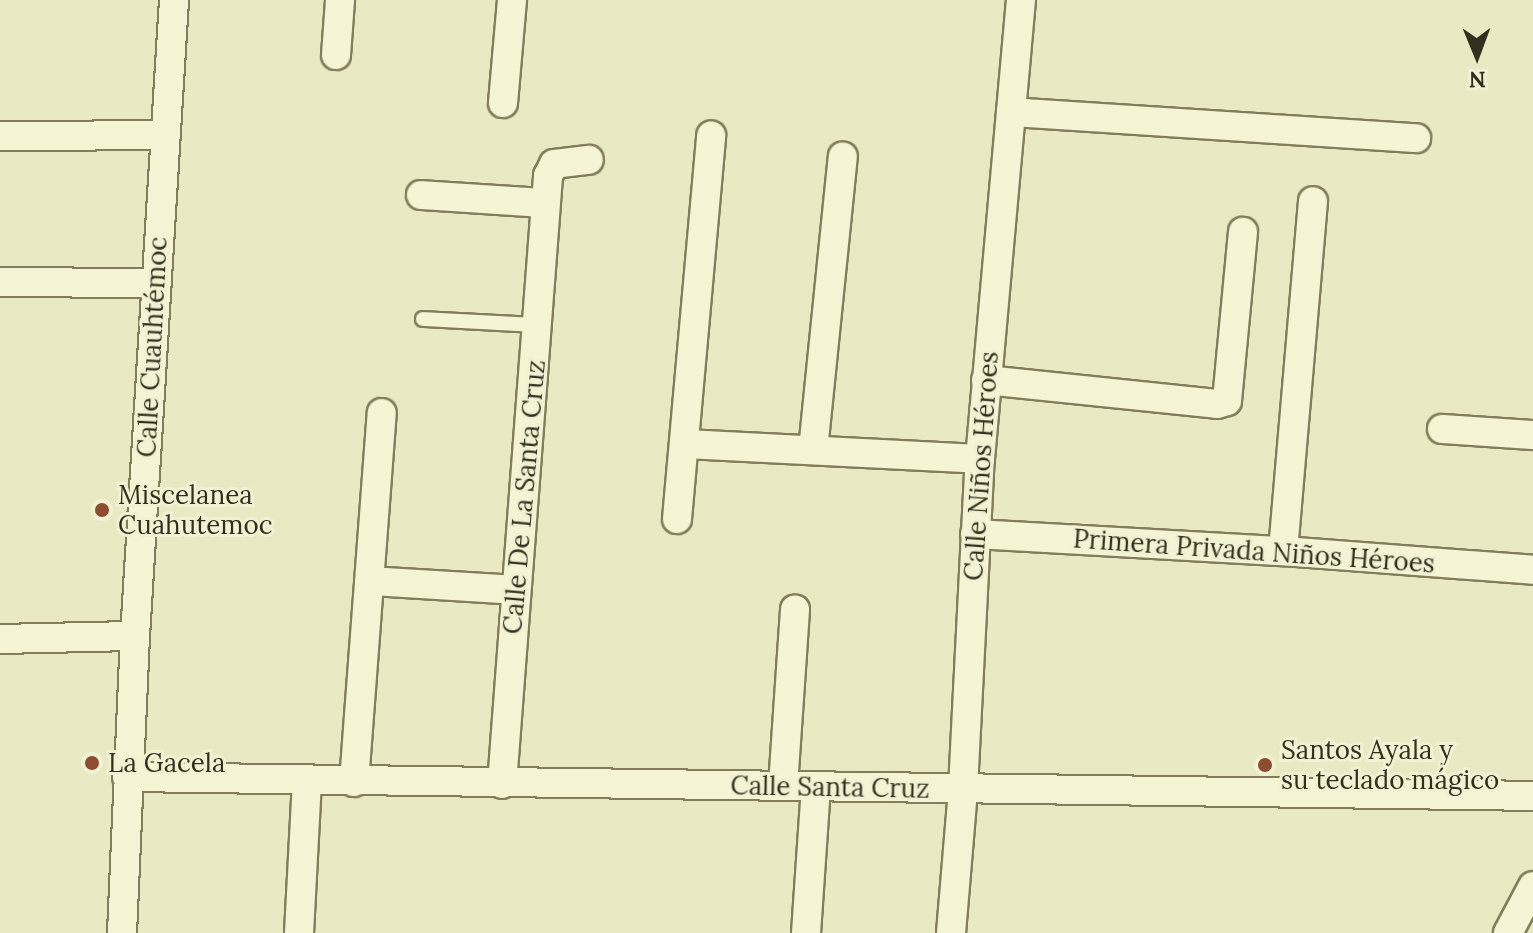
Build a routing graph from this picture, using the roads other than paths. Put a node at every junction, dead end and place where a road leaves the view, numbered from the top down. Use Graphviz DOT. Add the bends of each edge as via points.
graph roads {
  1 [pos="174,0"];
  2 [pos="340,0"];
  3 [pos="512,0"];
  4 [pos="1021,0"];
  5 [pos="336,55"];
  6 [pos="503,103"];
  7 [pos="1011,112"];
  8 [pos="165,135"];
  9 [pos="0,136"];
  10 [pos="711,136"];
  11 [pos="1416,138"];
  12 [pos="843,157"];
  13 [pos="589,160"];
  14 [pos="421,195"];
  15 [pos="1313,201"];
  16 [pos="545,203"];
  17 [pos="1243,232"];
  18 [pos="0,282"];
  19 [pos="155,283"];
  20 [pos="423,319"];
  21 [pos="538,325"];
  22 [pos="986,380"];
  23 [pos="382,413"];
  24 [pos="1442,429"];
  25 [pos="1533,435"];
  26 [pos="685,444"];
  27 [pos="813,450"];
  28 [pos="980,459"];
  29 [pos="677,519"];
  30 [pos="975,534"];
  31 [pos="1283,551"];
  32 [pos="1533,570"];
  33 [pos="370,581"];
  34 [pos="516,590"];
  35 [pos="795,609"];
  36 [pos="135,636"];
  37 [pos="0,639"];
  38 [pos="127,777"];
  39 [pos="307,782"];
  40 [pos="354,782"];
  41 [pos="502,784"];
  42 [pos="783,786"];
  43 [pos="816,786"];
  44 [pos="963,789"];
  45 [pos="1533,796"];
  46 [pos="1533,886"];
  47 [pos="122,933"];
  48 [pos="299,933"];
  49 [pos="806,933"];
  50 [pos="951,933"];
  51 [pos="1508,933"];
  1 -- 8 [label="street, Calle Cuauhtémoc"];
  2 -- 5 [label="street"];
  3 -- 6 [label="street"];
  4 -- 7 [label="street, Calle Niños Héroes"];
  7 -- 11 [label="street"];
  7 -- 22 [label="street, Calle Niños Héroes"];
  8 -- 9 [label="street"];
  8 -- 19 [label="street, Calle Cuauhtémoc"];
  10 -- 26 [label="street"];
  12 -- 27 [label="street"];
  13 -- 16 [label="street" via="551,165"];
  14 -- 16 [label="street"];
  15 -- 31 [label="street"];
  16 -- 21 [label="street"];
  17 -- 22 [label="street" via="1227,401"];
  18 -- 19 [label="street"];
  19 -- 36 [label="street, Calle Cuauhtémoc"];
  20 -- 21 [label="lane, Calle De La Santa Cruz"];
  21 -- 34 [label="street, Calle De La Santa Cruz"];
  22 -- 28 [label="street, Calle Niños Héroes"];
  23 -- 33 [label="street"];
  24 -- 25 [label="street"];
  26 -- 27 [label="street"];
  26 -- 29 [label="street"];
  27 -- 28 [label="street"];
  28 -- 30 [label="street, Calle Niños Héroes"];
  30 -- 31 [label="street, Primera Privada Niños Héroes"];
  30 -- 44 [label="street, Calle Niños Héroes"];
  31 -- 32 [label="street, Primera Privada Niños Héroes"];
  33 -- 34 [label="street"];
  33 -- 40 [label="street"];
  34 -- 41 [label="street, Calle De La Santa Cruz"];
  35 -- 42 [label="street"];
  36 -- 37 [label="street"];
  36 -- 38 [label="street, Calle Cuauhtémoc"];
  38 -- 39 [label="street, Calle Santa Cruz"];
  38 -- 47 [label="street, Calle Cuauhtémoc"];
  39 -- 40 [label="street, Calle Santa Cruz"];
  39 -- 48 [label="street"];
  40 -- 41 [label="street, Calle Santa Cruz"];
  41 -- 42 [label="street, Calle Santa Cruz"];
  42 -- 43 [label="street, Calle Santa Cruz"];
  43 -- 44 [label="street, Calle Santa Cruz"];
  43 -- 49 [label="street"];
  44 -- 45 [label="street, Calle Santa Cruz"];
  44 -- 50 [label="street, Calle Niños Héroes"];
  46 -- 51 [label="street"];
}
